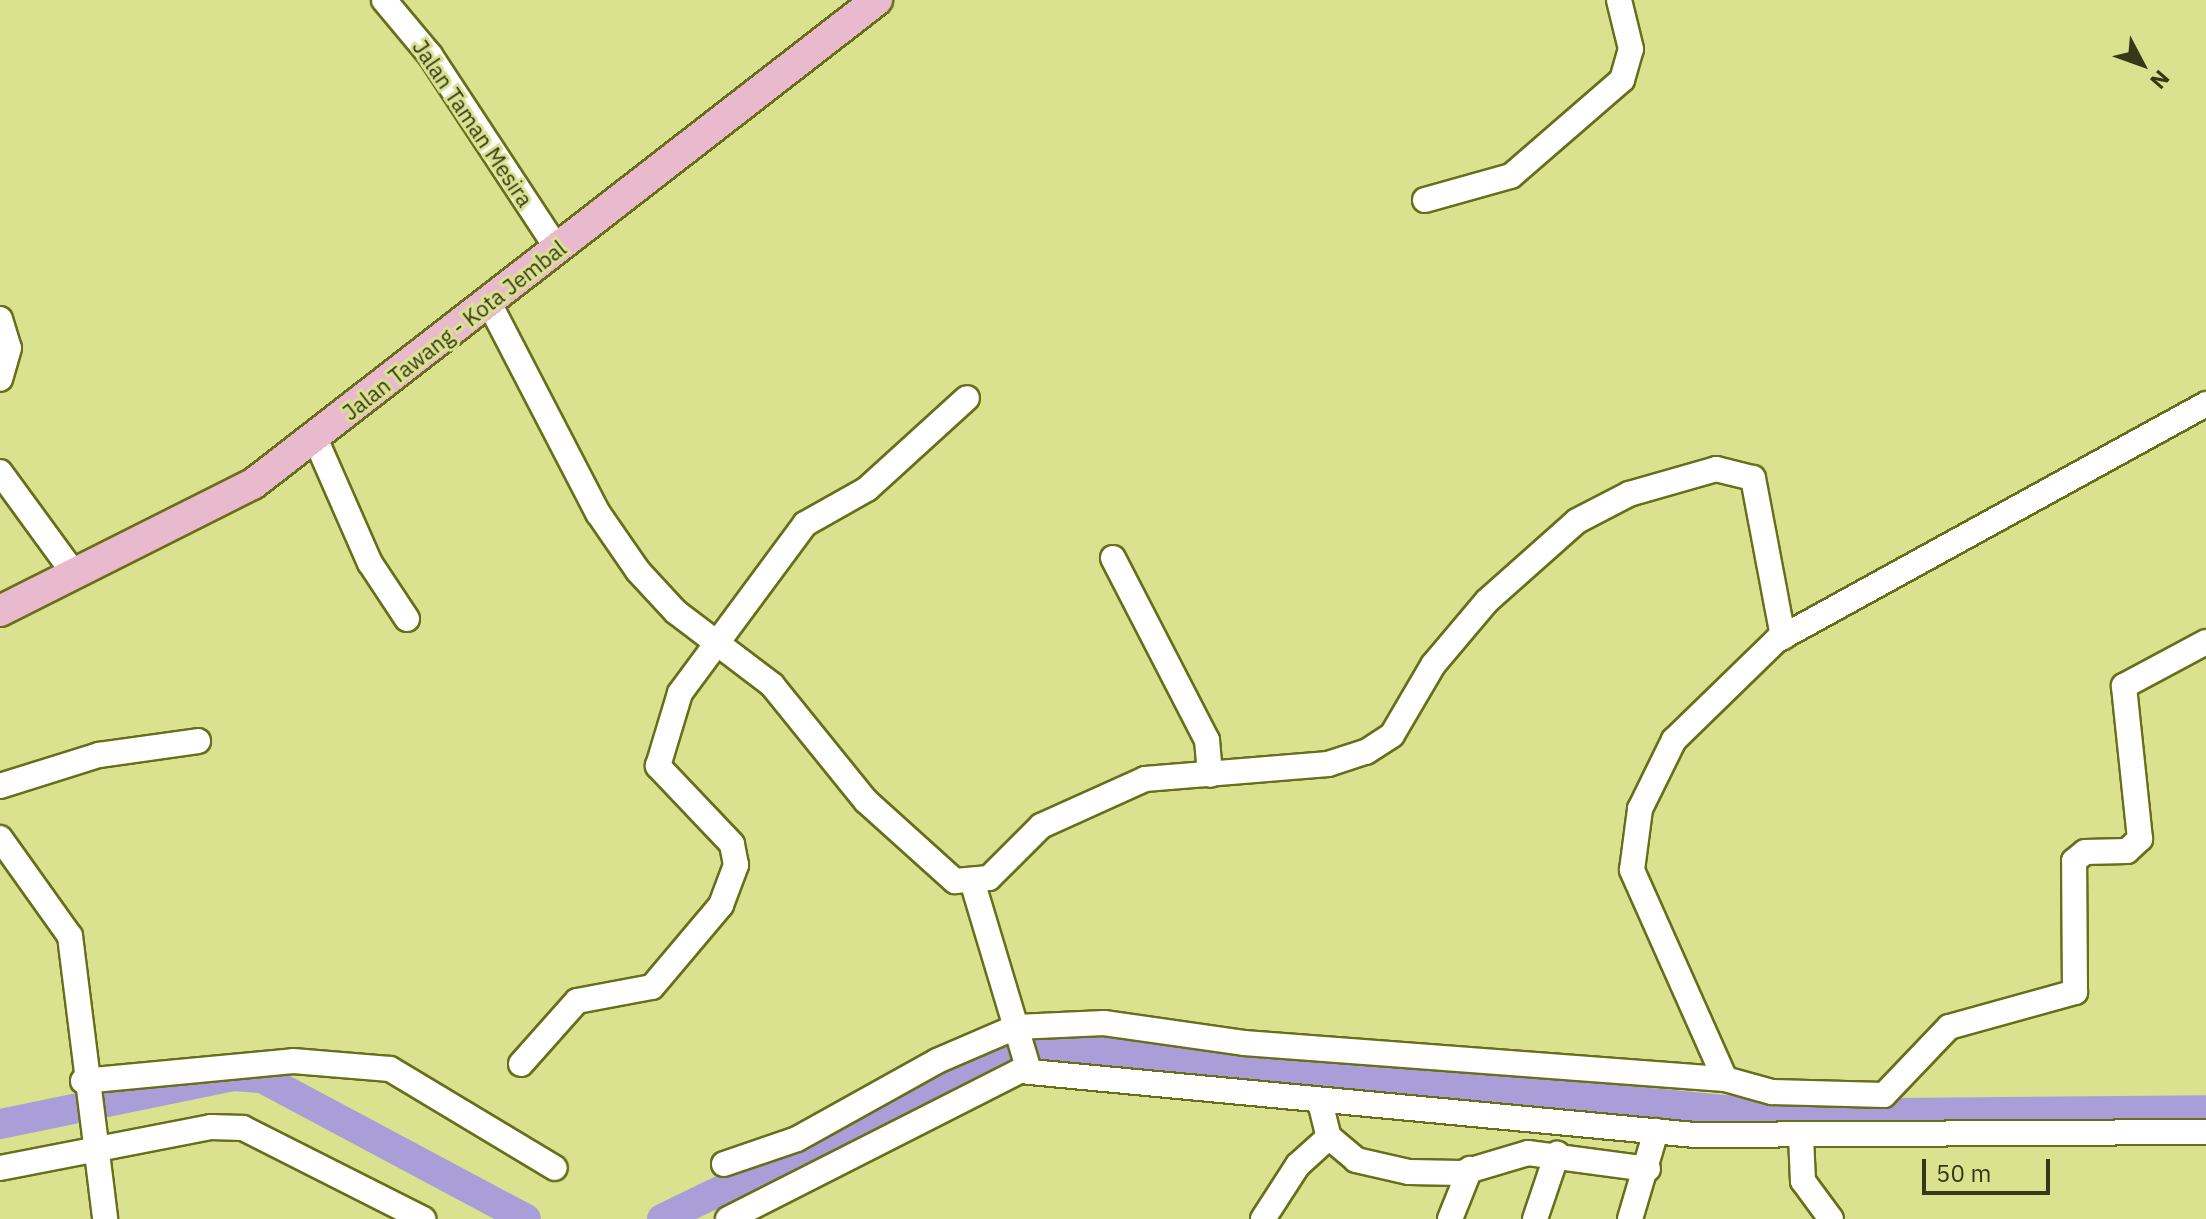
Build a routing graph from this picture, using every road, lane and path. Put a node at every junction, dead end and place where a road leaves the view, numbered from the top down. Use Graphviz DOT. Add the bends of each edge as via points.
graph roads {
  1 [pos="384,0"];
  2 [pos="877,0"];
  3 [pos="1619,0"];
  4 [pos="1425,200"];
  5 [pos="558,250"];
  6 [pos="489,303"];
  7 [pos="0,319"];
  8 [pos="0,379"];
  9 [pos="967,398"];
  10 [pos="2206,404"];
  11 [pos="315,438"];
  12 [pos="0,472"];
  13 [pos="1113,558"];
  14 [pos="75,575"];
  15 [pos="0,611"];
  16 [pos="407,619"];
  17 [pos="1783,637"];
  18 [pos="2206,642"];
  19 [pos="715,643"];
  20 [pos="198,741"];
  21 [pos="1210,775"];
  22 [pos="0,786"];
  23 [pos="1,844"];
  24 [pos="973,884"];
  25 [pos="1016,1027"];
  26 [pos="521,1064"];
  27 [pos="1029,1071"];
  28 [pos="1725,1079"];
  29 [pos="84,1085"];
  30 [pos="1320,1102"];
  31 [pos="1656,1131"];
  32 [pos="2206,1132"];
  33 [pos="1801,1136"];
  34 [pos="1329,1137"];
  35 [pos="91,1140"];
  36 [pos="1557,1154"];
  37 [pos="724,1164"];
  38 [pos="0,1168"];
  39 [pos="555,1168"];
  40 [pos="1470,1169"];
  41 [pos="1648,1169"];
  42 [pos="105,1219"];
  43 [pos="423,1219"];
  44 [pos="728,1219"];
  45 [pos="1263,1219"];
  46 [pos="1450,1219"];
  47 [pos="1535,1219"];
  48 [pos="1630,1219"];
  49 [pos="1831,1219"];
  1 -- 5 [label="street, Jalan Taman Mesira" via="424,47"];
  2 -- 5 [label="main road, Jalan Tawang - Kota Jembal"];
  3 -- 4 [label="street" via="1631,49 1622,80 1511,176"];
  5 -- 6 [label="main road, Jalan Tawang - Kota Jembal"];
  6 -- 11 [label="main road, Jalan Tawang - Kota Jembal"];
  6 -- 19 [label="street" via="619,547 676,612"];
  7 -- 8 [label="street" via="9,348"];
  9 -- 19 [label="street" via="867,489 805,524"];
  10 -- 17 [label="street"];
  11 -- 14 [label="main road, Jalan Tawang - Kota Jembal" via="227,501"];
  11 -- 16 [label="street" via="370,563"];
  12 -- 14 [label="street"];
  13 -- 21 [label="street" via="1207,740"];
  14 -- 15 [label="main road, Jalan Tawang - Kota Jembal"];
  17 -- 21 [label="street" via="1757,487 1742,470 1716,469 1629,494 1577,521 1462,627 1392,735 1366,752 1328,764"];
  17 -- 28 [label="street" via="1674,740 1632,834 1632,870"];
  18 -- 28 [label="street" via="2124,686 2140,839 2127,851 2085,852 2074,861 2075,992 1949,1027 1884,1095 1772,1092"];
  19 -- 24 [label="street" via="793,707 836,766 915,850 955,881"];
  19 -- 26 [label="street" via="680,693 657,753 665,776 732,844 732,882 652,987 577,1001"];
  20 -- 22 [label="street" via="66,763"];
  21 -- 24 [label="street" via="1117,788 1041,826"];
  23 -- 29 [label="street" via="70,936"];
  24 -- 25 [label="street"];
  25 -- 27 [label="street"];
  25 -- 28 [label="street" via="1104,1023 1244,1043"];
  25 -- 37 [label="street" via="937,1061 797,1139"];
  27 -- 30 [label="street"];
  27 -- 44 [label="street" via="1000,1077"];
  29 -- 35 [label="street"];
  29 -- 39 [label="street" via="293,1061 390,1069"];
  30 -- 31 [label="street"];
  30 -- 34 [label="street"];
  31 -- 33 [label="street"];
  31 -- 41 [label="street"];
  32 -- 33 [label="street"];
  33 -- 49 [label="street" via="1803,1181"];
  34 -- 40 [label="street" via="1356,1160 1409,1172"];
  34 -- 45 [label="street" via="1298,1165"];
  35 -- 38 [label="street"];
  35 -- 42 [label="street"];
  35 -- 43 [label="street" via="243,1128"];
  36 -- 40 [label="street" via="1498,1158"];
  36 -- 41 [label="street"];
  36 -- 47 [label="street"];
  40 -- 46 [label="street"];
  41 -- 48 [label="street"];
}
